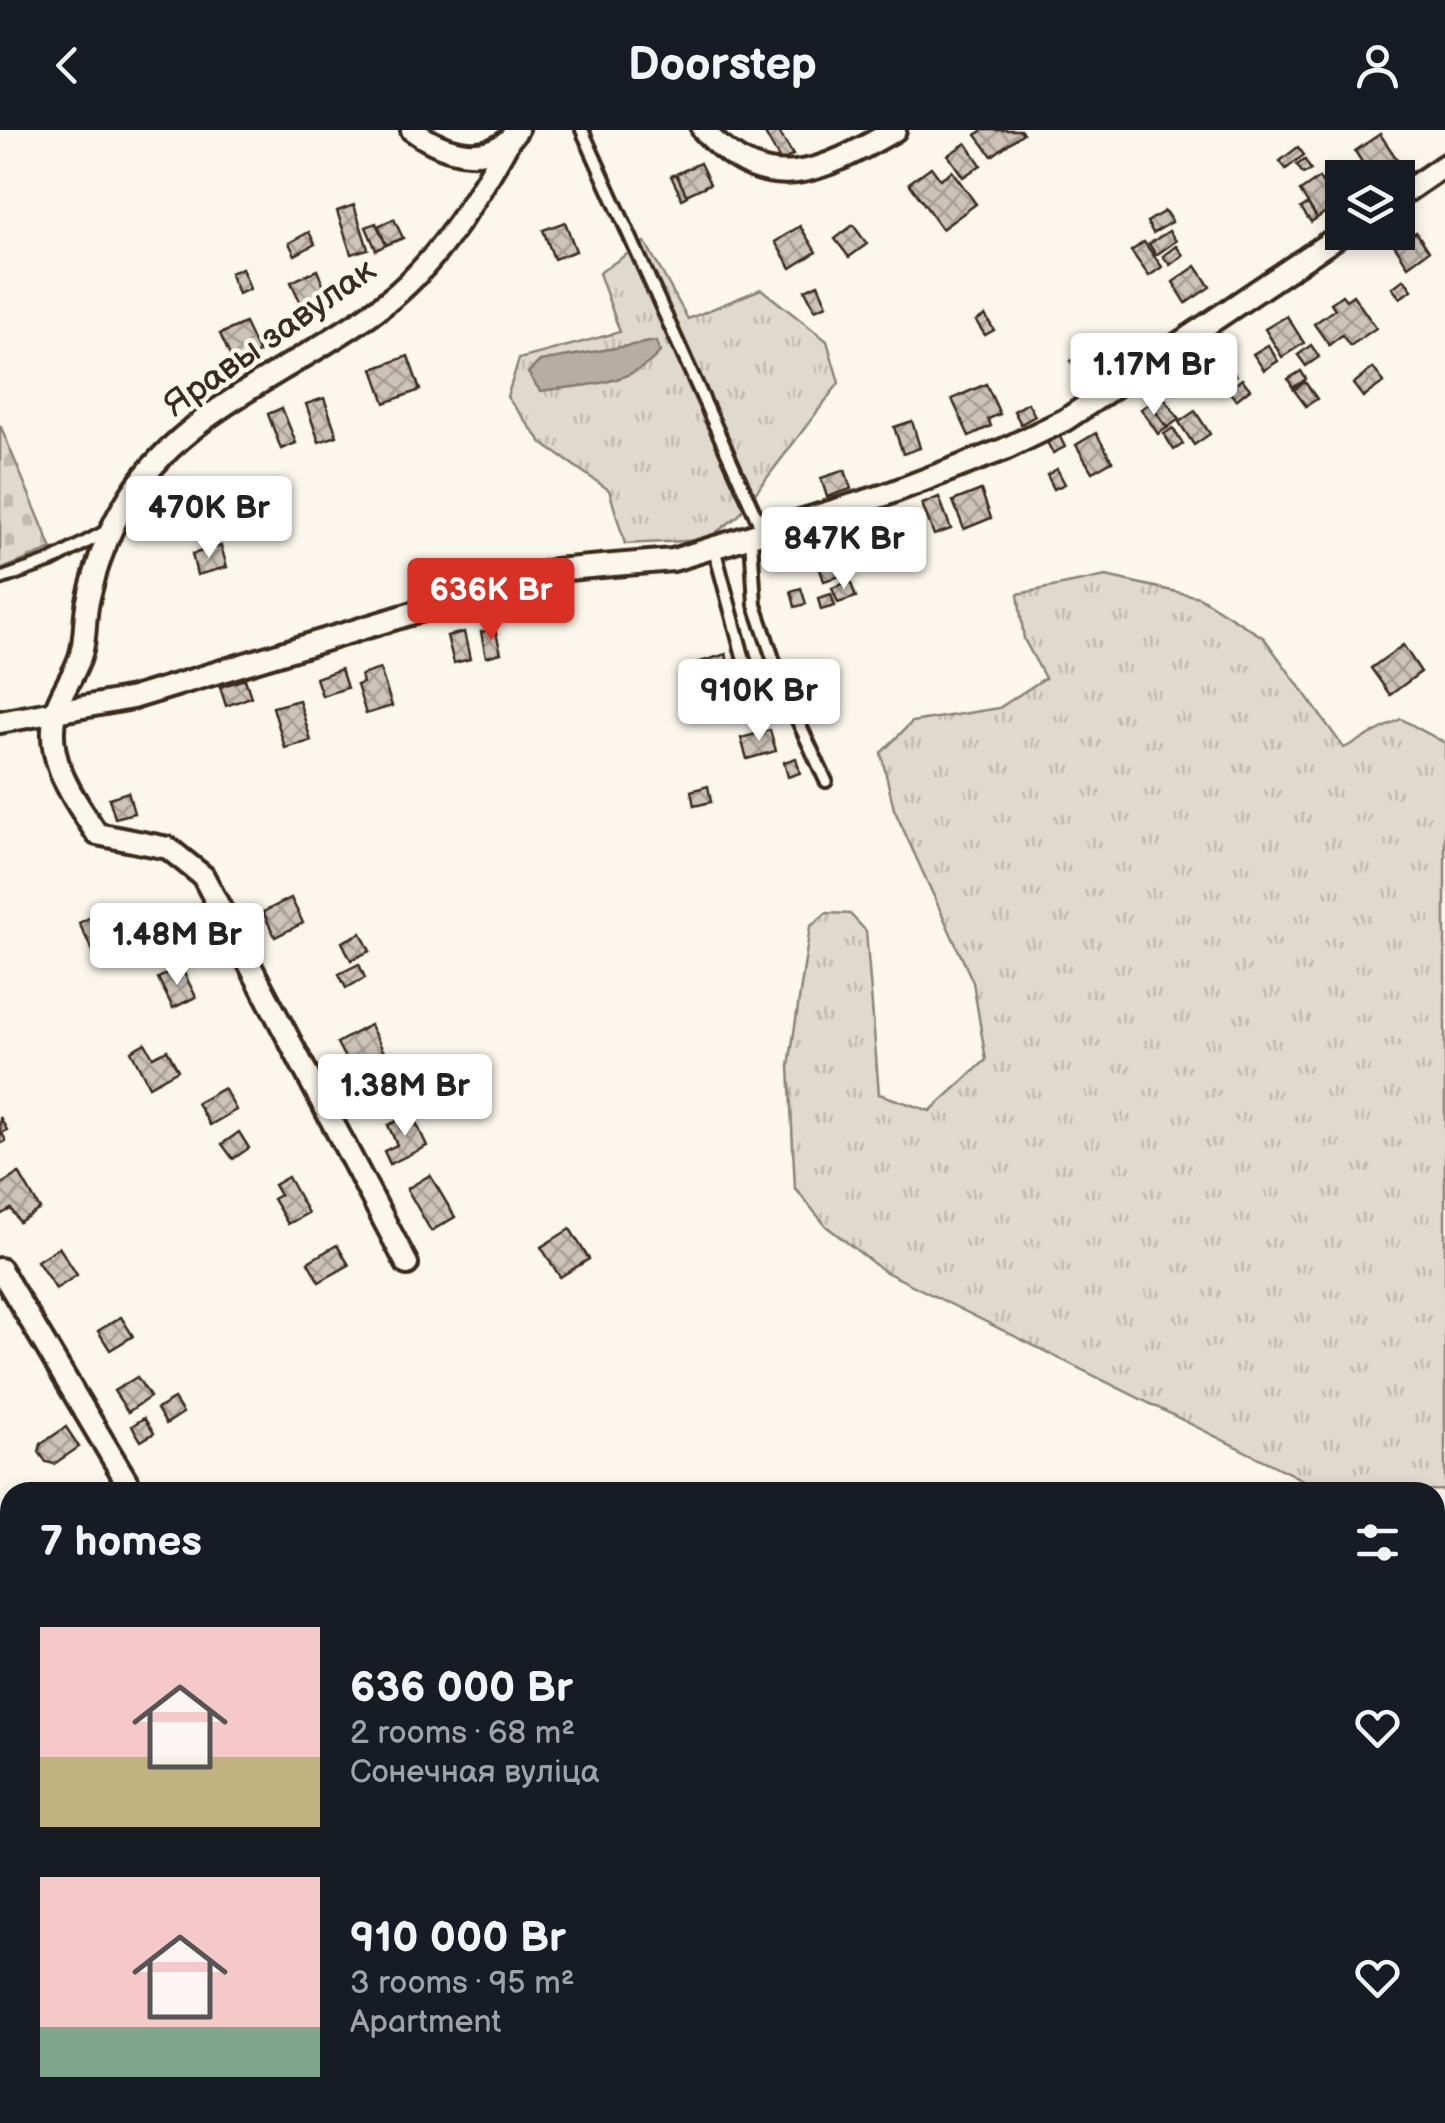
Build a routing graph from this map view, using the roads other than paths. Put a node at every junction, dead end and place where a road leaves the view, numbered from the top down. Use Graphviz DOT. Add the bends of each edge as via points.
graph roads {
  1 [pos="412,130"];
  2 [pos="582,130"];
  3 [pos="703,130"];
  4 [pos="895,130"];
  5 [pos="512,137"];
  6 [pos="1445,165"];
  7 [pos="1415,185"];
  8 [pos="1325,246"];
  9 [pos="112,528"];
  10 [pos="757,535"];
  11 [pos="714,548"];
  12 [pos="0,579"];
  13 [pos="751,686"];
  14 [pos="56,710"];
  15 [pos="0,722"];
  16 [pos="826,782"];
  17 [pos="408,1264"];
  18 [pos="0,1269"];
  19 [pos="127,1482"];
  1 -- 5 [label="street" via="468,154 492,152"];
  2 -- 10 [label="lane"];
  3 -- 4 [label="street" via="732,158 760,172 794,173"];
  5 -- 9 [label="street, Яравы завулак" via="454,227 386,302 186,435 130,494"];
  6 -- 7 [label="street"];
  8 -- 10 [label="street" via="1110,393 1035,436 885,495"];
  9 -- 12 [label="lane"];
  9 -- 14 [label="street, Яравы завулак" via="88,601 81,655"];
  10 -- 11 [label="street"];
  10 -- 16 [label="lane" via="755,605 784,691"];
  11 -- 13 [label="lane"];
  11 -- 14 [label="street" via="673,560 554,570 134,698"];
  14 -- 15 [label="street"];
  14 -- 17 [label="street" via="52,747 68,791 98,834 168,848 203,876"];
  18 -- 19 [label="street"];
}
